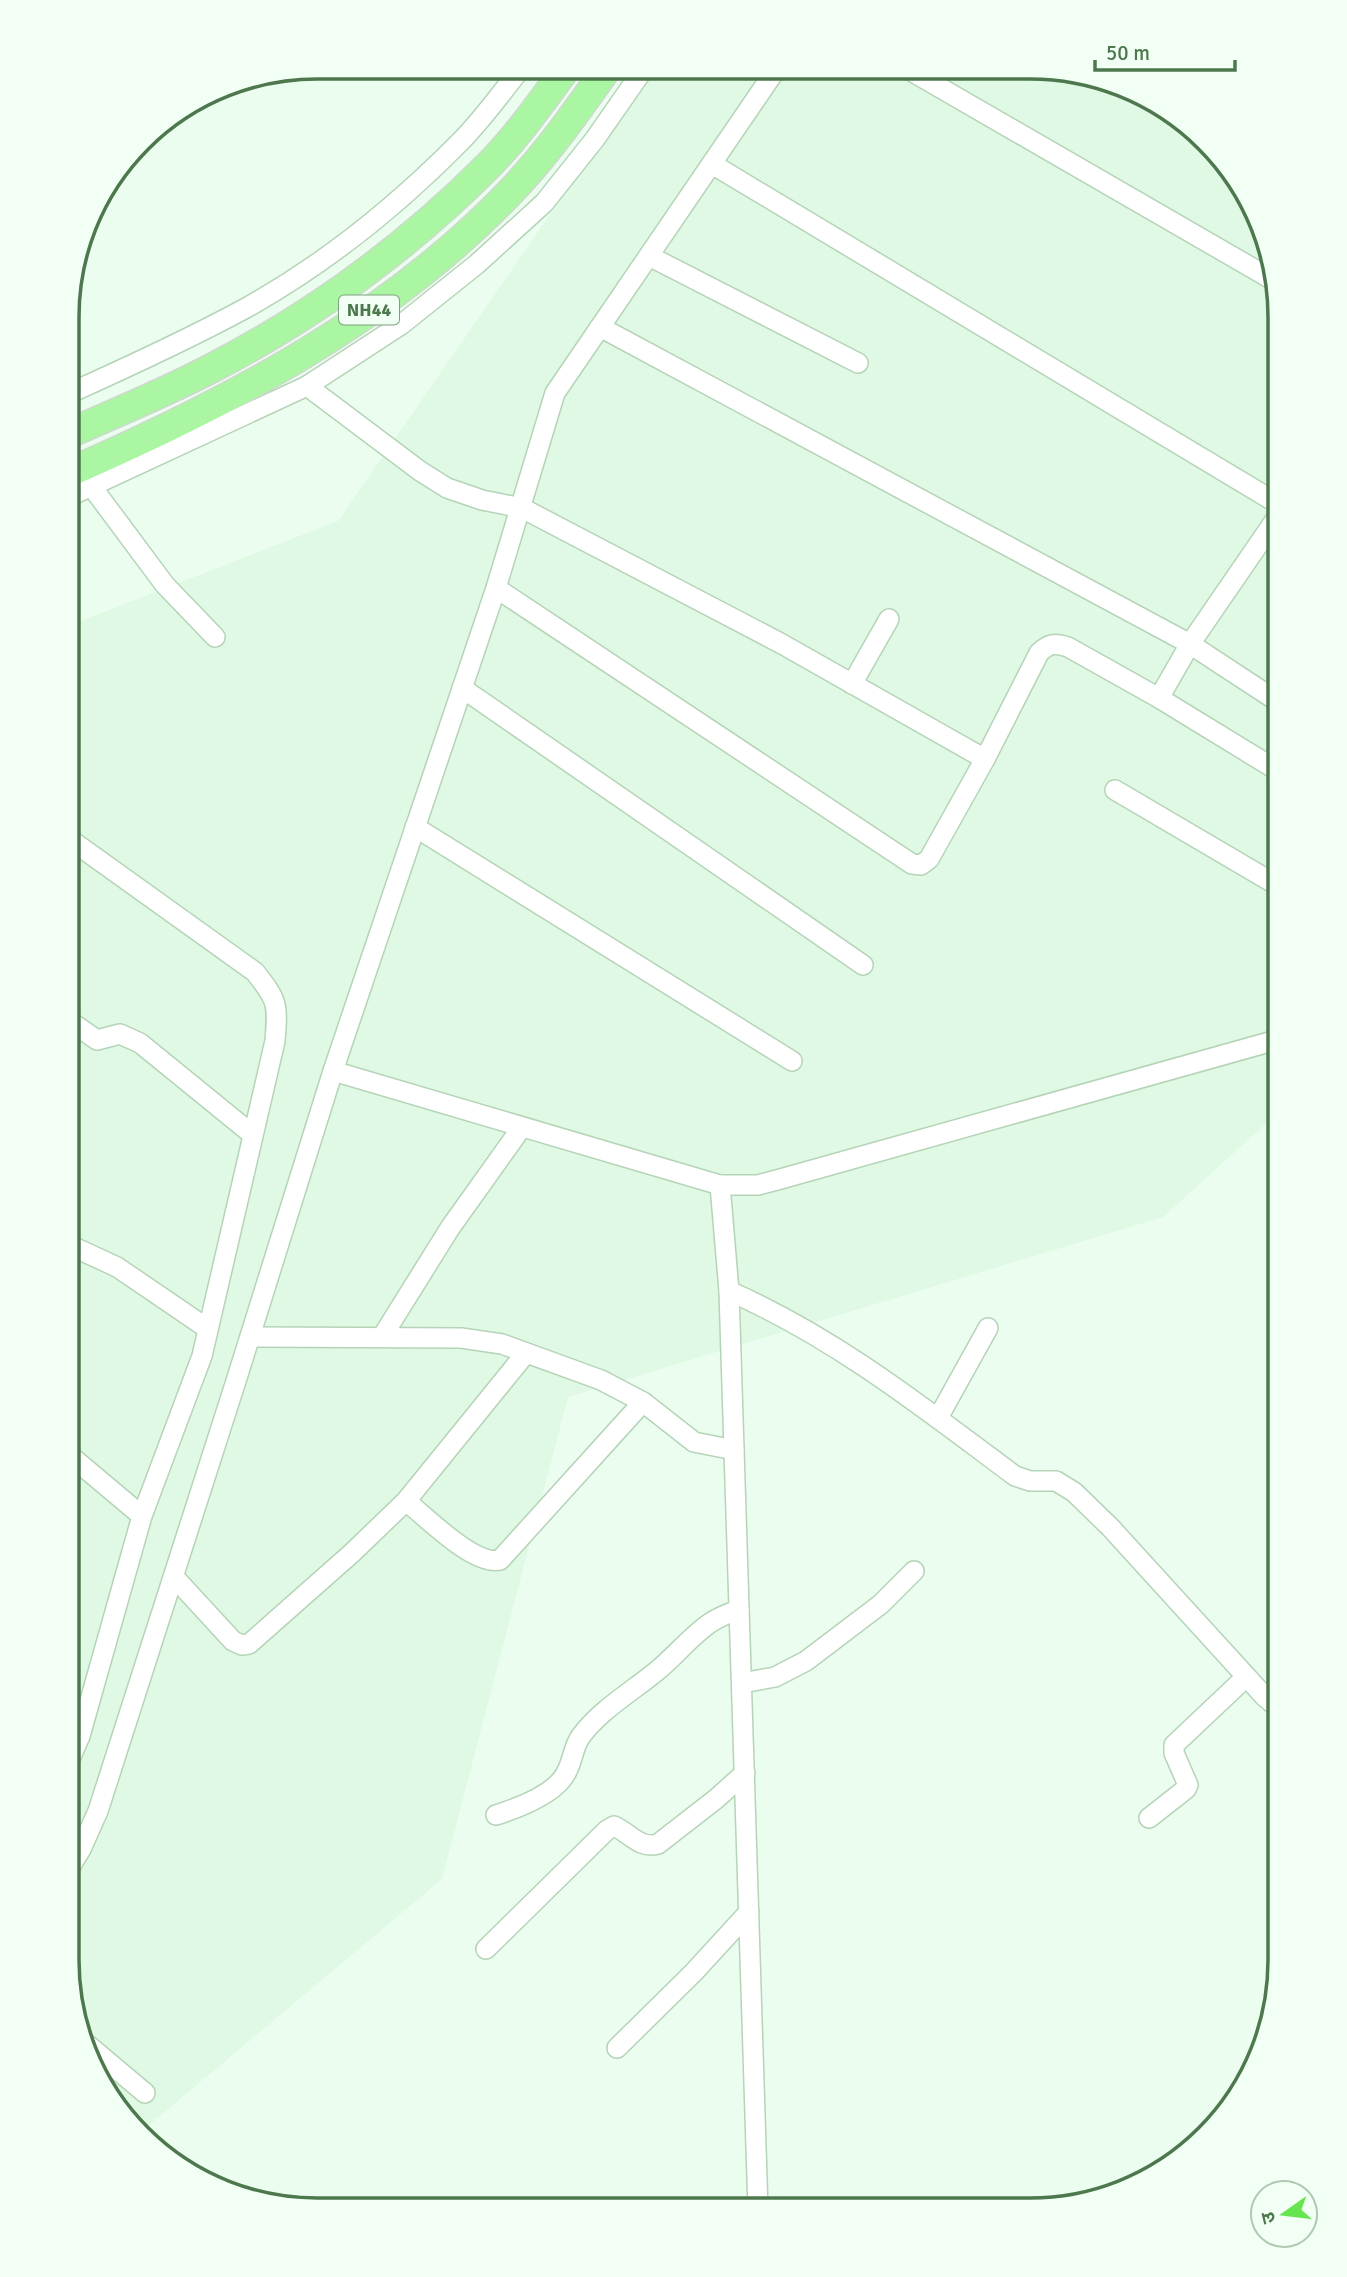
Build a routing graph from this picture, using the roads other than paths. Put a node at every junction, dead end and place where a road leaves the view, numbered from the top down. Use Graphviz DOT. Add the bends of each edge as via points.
graph roads {
  1 [pos="512,79"];
  2 [pos="558,79"];
  3 [pos="600,79"];
  4 [pos="637,79"];
  5 [pos="770,79"];
  6 [pos="925,79"];
  7 [pos="712,164"];
  8 [pos="649,256"];
  9 [pos="1265,275"];
  10 [pos="600,327"];
  11 [pos="858,363"];
  12 [pos="307,386"];
  13 [pos="79,389"];
  14 [pos="79,429"];
  15 [pos="80,480"];
  16 [pos="1268,498"];
  17 [pos="515,508"];
  18 [pos="1268,530"];
  19 [pos="496,589"];
  20 [pos="889,619"];
  21 [pos="215,637"];
  22 [pos="1190,643"];
  23 [pos="852,684"];
  24 [pos="462,688"];
  25 [pos="1268,695"];
  26 [pos="1159,698"];
  27 [pos="985,760"];
  28 [pos="1268,765"];
  29 [pos="1115,790"];
  30 [pos="415,827"];
  31 [pos="79,846"];
  32 [pos="1268,880"];
  33 [pos="863,965"];
  34 [pos="79,1028"];
  35 [pos="1268,1042"];
  36 [pos="792,1061"];
  37 [pos="333,1071"];
  38 [pos="522,1127"];
  39 [pos="253,1135"];
  40 [pos="720,1185"];
  41 [pos="79,1250"];
  42 [pos="729,1291"];
  43 [pos="988,1328"];
  44 [pos="208,1329"];
  45 [pos="250,1337"];
  46 [pos="382,1337"];
  47 [pos="526,1353"];
  48 [pos="643,1402"];
  49 [pos="938,1418"];
  50 [pos="734,1450"];
  51 [pos="79,1463"];
  52 [pos="406,1501"];
  53 [pos="142,1516"];
  54 [pos="914,1571"];
  55 [pos="174,1577"];
  56 [pos="739,1610"];
  57 [pos="1246,1676"];
  58 [pos="741,1683"];
  59 [pos="1268,1699"];
  60 [pos="79,1738"];
  61 [pos="745,1773"];
  62 [pos="496,1815"];
  63 [pos="1149,1818"];
  64 [pos="79,1852"];
  65 [pos="749,1912"];
  66 [pos="485,1949"];
  67 [pos="617,2048"];
  68 [pos="98,2054"];
  69 [pos="145,2093"];
  70 [pos="758,2198"];
  1 -- 13 [label="street" via="453,149 406,194 320,261 247,307"];
  2 -- 14 [label="highway, NH44" via="489,165 379,263 300,318 212,369"];
  3 -- 15 [label="highway, NH44" via="516,186 407,283 257,382"];
  4 -- 12 [label="street" via="544,203 402,324"];
  5 -- 7 [label="street"];
  6 -- 9 [label="street"];
  7 -- 8 [label="street"];
  7 -- 16 [label="street"];
  8 -- 10 [label="street"];
  8 -- 11 [label="street"];
  10 -- 17 [label="street" via="555,393"];
  10 -- 22 [label="street"];
  12 -- 15 [label="street"];
  12 -- 17 [label="street" via="447,488"];
  15 -- 21 [label="street" via="164,585"];
  17 -- 19 [label="street"];
  17 -- 23 [label="street"];
  18 -- 22 [label="street"];
  19 -- 24 [label="street"];
  19 -- 27 [label="street" via="912,864 929,859"];
  20 -- 23 [label="street"];
  22 -- 25 [label="street"];
  22 -- 26 [label="street"];
  23 -- 27 [label="street"];
  24 -- 30 [label="street"];
  24 -- 33 [label="street"];
  26 -- 27 [label="street" via="1068,647 1047,645"];
  26 -- 28 [label="street"];
  29 -- 32 [label="street"];
  30 -- 36 [label="street"];
  30 -- 37 [label="street"];
  31 -- 39 [label="street" via="255,972 273,995 275,1041"];
  34 -- 39 [label="street" via="97,1040 120,1034 140,1042"];
  35 -- 40 [label="street" via="758,1185"];
  37 -- 38 [label="street"];
  37 -- 45 [label="street"];
  38 -- 40 [label="street"];
  38 -- 46 [label="street" via="450,1228"];
  39 -- 44 [label="street"];
  40 -- 42 [label="street"];
  41 -- 44 [label="street" via="117,1267"];
  42 -- 49 [label="street" via="803,1326"];
  42 -- 50 [label="street"];
  43 -- 49 [label="street"];
  44 -- 53 [label="street"];
  45 -- 46 [label="street"];
  45 -- 55 [label="street"];
  46 -- 47 [label="street" via="461,1338"];
  47 -- 48 [label="street" via="601,1380"];
  47 -- 52 [label="street"];
  48 -- 50 [label="street" via="694,1442"];
  48 -- 52 [label="street" via="500,1560 478,1558"];
  49 -- 57 [label="street" via="1015,1476 1056,1481 1074,1492"];
  50 -- 56 [label="street"];
  51 -- 53 [label="street"];
  52 -- 55 [label="street" via="250,1644 233,1641"];
  53 -- 60 [label="street"];
  54 -- 58 [label="street" via="881,1604 806,1661 775,1677"];
  55 -- 64 [label="street" via="99,1811"];
  56 -- 58 [label="street"];
  56 -- 62 [label="street" via="703,1628 598,1718 581,1736 566,1774 549,1790 526,1805"];
  57 -- 59 [label="street"];
  57 -- 63 [label="street" via="1174,1745 1188,1785"];
  58 -- 61 [label="street"];
  61 -- 65 [label="street"];
  61 -- 66 [label="street" via="658,1844 643,1845 614,1826 607,1830"];
  65 -- 67 [label="street"];
  65 -- 70 [label="street"];
  68 -- 69 [label="street"];
}
